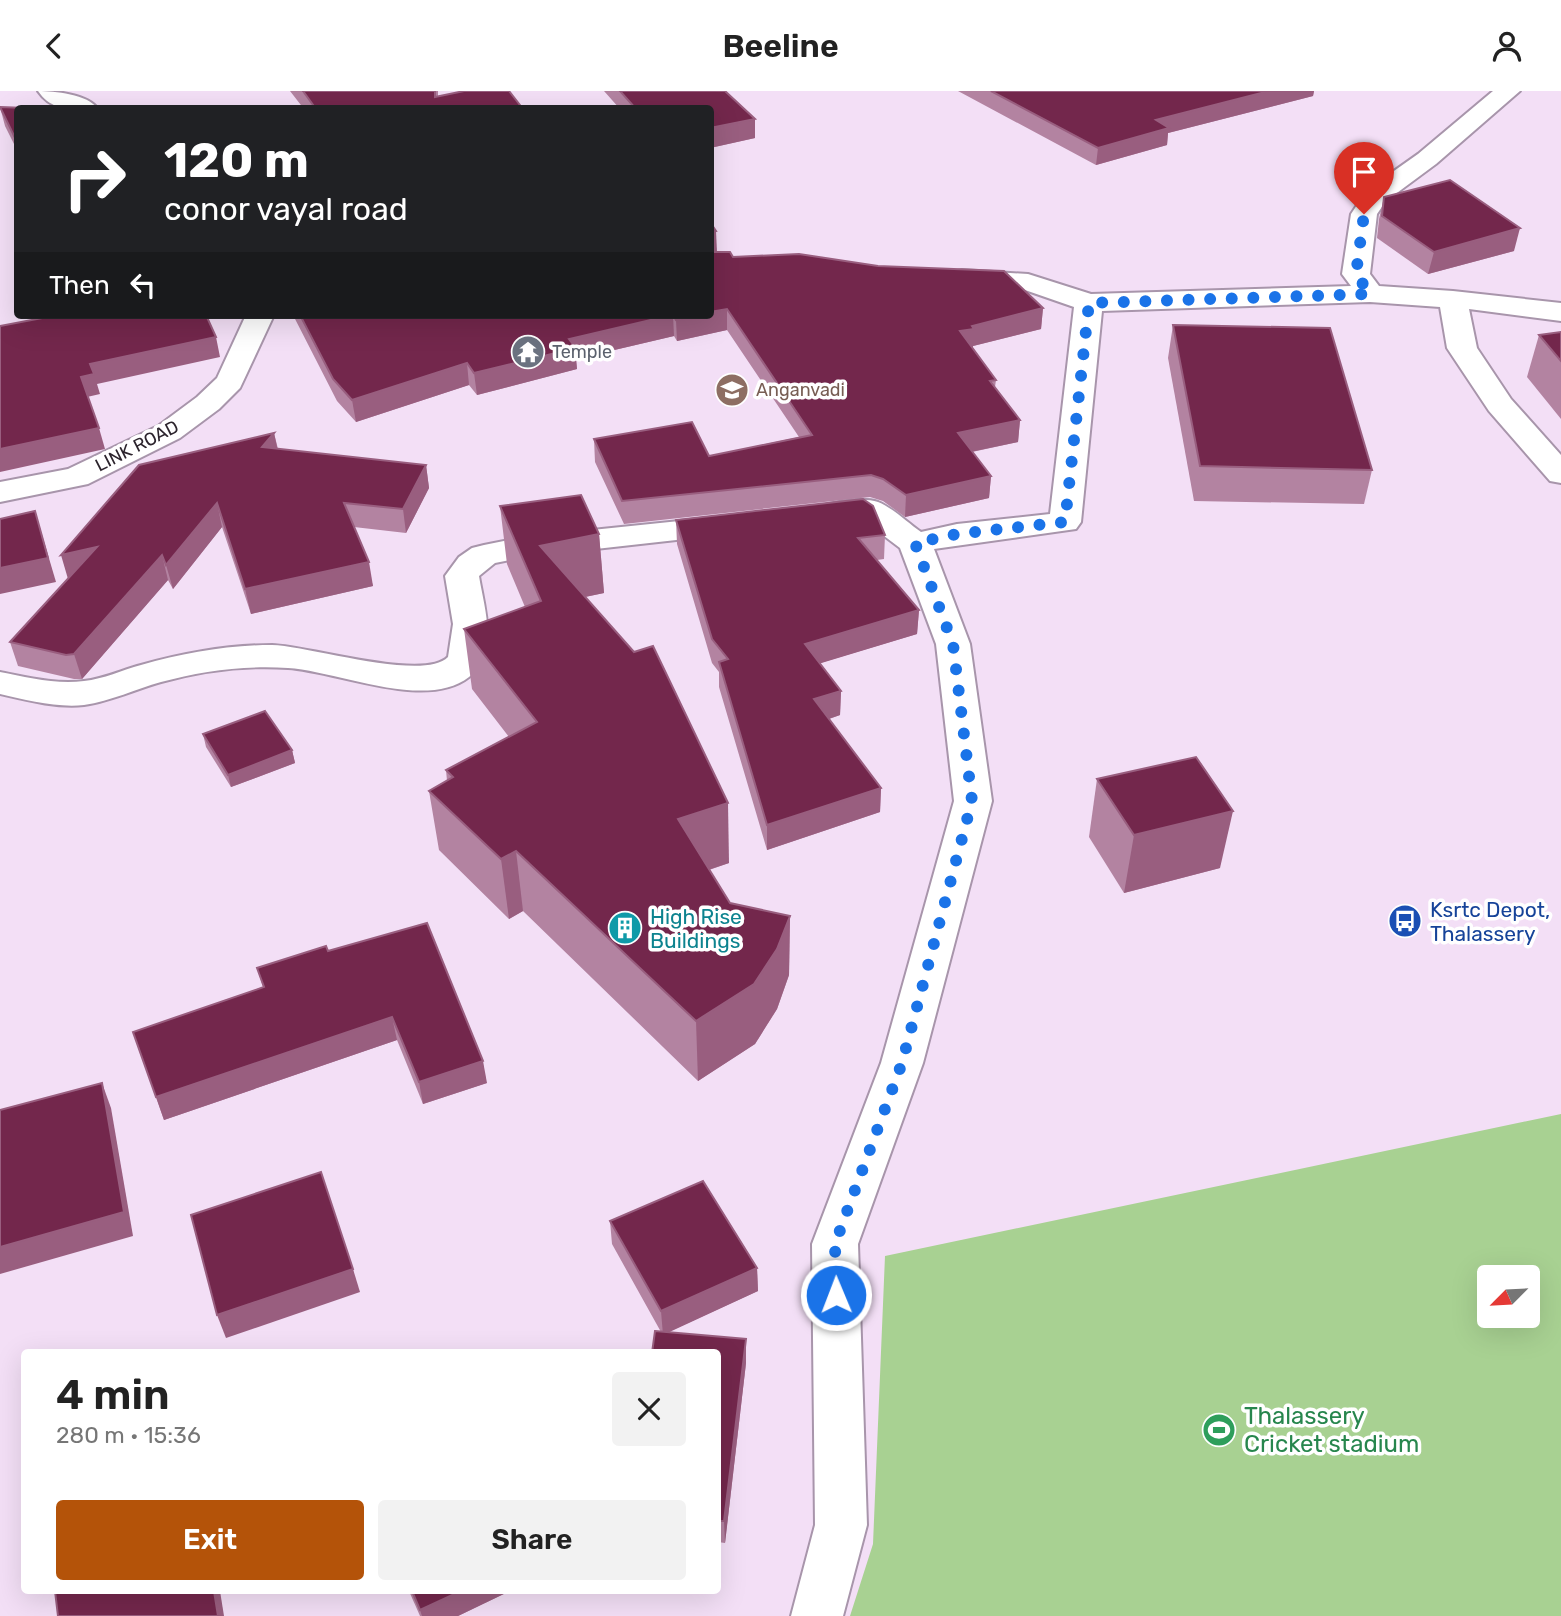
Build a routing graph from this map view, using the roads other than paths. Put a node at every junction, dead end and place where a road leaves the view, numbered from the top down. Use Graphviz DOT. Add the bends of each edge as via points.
graph roads {
  1 [pos="50,91"];
  2 [pos="1508,91"];
  3 [pos="74,105"];
  4 [pos="930,277"];
  5 [pos="1370,294"];
  6 [pos="1453,299"];
  7 [pos="1089,303"];
  8 [pos="1561,312"];
  9 [pos="258,319"];
  10 [pos="1561,474"];
  11 [pos="0,492"];
  12 [pos="804,517"];
  13 [pos="764,521"];
  14 [pos="915,543"];
  15 [pos="0,683"];
  16 [pos="817,1616"];
  1 -- 3 [label="street"];
  2 -- 5 [label="street" via="1376,196 1364,214 1356,274"];
  4 -- 7 [label="street" via="1028,282"];
  5 -- 6 [label="street"];
  5 -- 7 [label="street"];
  6 -- 8 [label="street"];
  6 -- 10 [label="street" via="1462,348 1500,405"];
  7 -- 14 [label="street" via="1065,522"];
  9 -- 11 [label="street, LINK ROAD" via="230,382 169,432 77,477"];
  12 -- 14 [label="street" via="870,510"];
  13 -- 15 [label="street" via="484,555 462,576 472,641 459,669 441,678 419,679 290,656 216,659 82,694"];
  14 -- 16 [label="street" via="953,644 972,801 902,1063 835,1244 841,1525"];
}
